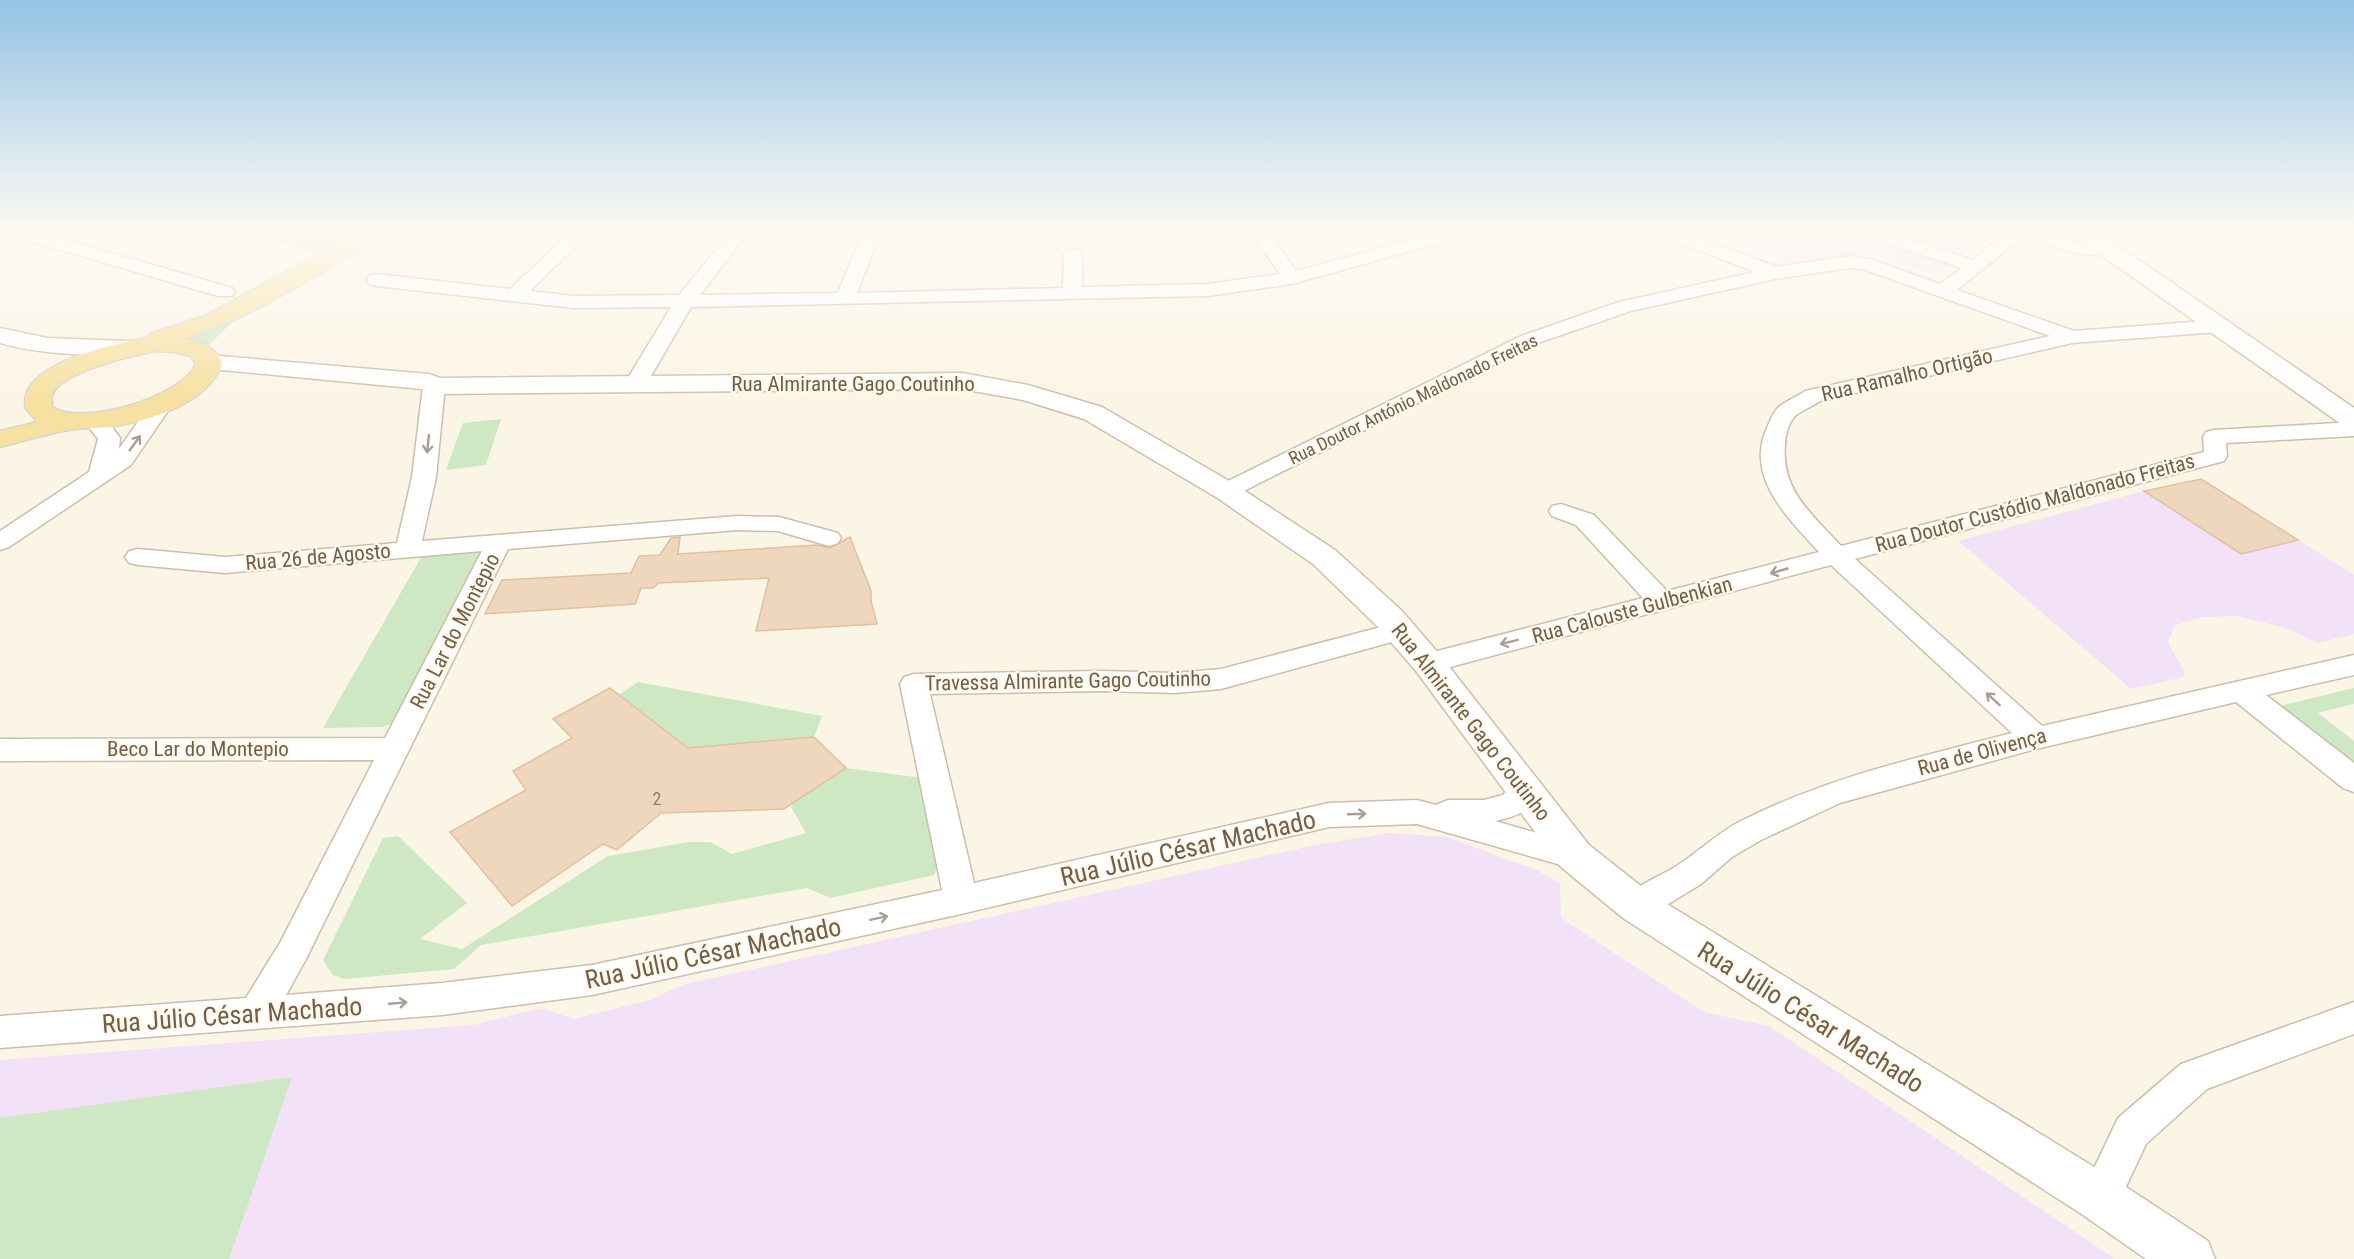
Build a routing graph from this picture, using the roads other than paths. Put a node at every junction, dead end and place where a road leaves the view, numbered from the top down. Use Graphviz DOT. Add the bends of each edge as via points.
graph roads {
  1 [pos="210,288"];
  2 [pos="275,288"];
  3 [pos="302,288"];
  4 [pos="454,288"];
  5 [pos="523,288"];
  6 [pos="695,288"];
  7 [pos="849,288"];
  8 [pos="1072,288"];
  9 [pos="1224,288"];
  10 [pos="1708,288"];
  11 [pos="1934,288"];
  12 [pos="1947,288"];
  13 [pos="2163,288"];
  14 [pos="1943,291"];
  15 [pos="225,292"];
  16 [pos="1072,293"];
  17 [pos="516,294"];
  18 [pos="845,299"];
  19 [pos="684,302"];
  20 [pos="2218,326"];
  21 [pos="6,337"];
  22 [pos="2072,337"];
  23 [pos="135,347"];
  24 [pos="207,358"];
  25 [pos="308,370"];
  26 [pos="636,383"];
  27 [pos="434,386"];
  28 [pos="46,387"];
  29 [pos="171,398"];
  30 [pos="2354,420"];
  31 [pos="0,421"];
  32 [pos="84,421"];
  33 [pos="2354,429"];
  34 [pos="0,439"];
  35 [pos="99,477"];
  36 [pos="1226,491"];
  37 [pos="1561,512"];
  38 [pos="829,538"];
  39 [pos="0,542"];
  40 [pos="499,542"];
  41 [pos="408,549"];
  42 [pos="1835,555"];
  43 [pos="138,557"];
  44 [pos="1663,603"];
  45 [pos="1400,631"];
  46 [pos="1428,663"];
  47 [pos="2354,665"];
  48 [pos="2240,690"];
  49 [pos="2036,738"];
  50 [pos="395,749"];
  51 [pos="0,750"];
  52 [pos="2354,780"];
  53 [pos="1525,790"];
  54 [pos="1417,812"];
  55 [pos="1575,856"];
  56 [pos="961,900"];
  57 [pos="1637,906"];
  58 [pos="256,1014"];
  59 [pos="2354,1018"];
  60 [pos="0,1032"];
  61 [pos="2100,1198"];
  62 [pos="2190,1259"];
  1 -- 15 [label="street"];
  2 -- 23 [label="main road" via="214,321"];
  3 -- 24 [label="main road" via="238,326"];
  4 -- 17 [label="street"];
  5 -- 17 [label="street"];
  6 -- 19 [label="street"];
  7 -- 18 [label="street"];
  8 -- 16 [label="street"];
  9 -- 16 [label="street"];
  10 -- 36 [label="street, Rua Doutor António Maldonado Freitas" via="1626,306 1528,340"];
  11 -- 14 [label="street, Rua Doutor António Maldonado Freitas"];
  12 -- 14 [label="street"];
  13 -- 20 [label="street"];
  14 -- 22 [label="street"];
  16 -- 18 [label="street"];
  17 -- 19 [label="street" via="574,302"];
  18 -- 19 [label="street"];
  19 -- 26 [label="street"];
  20 -- 22 [label="street, Rua Ramalho Ortigão"];
  20 -- 30 [label="street"];
  21 -- 23 [label="street" via="69,346"];
  21 -- 28 [label="street" via="42,359"];
  22 -- 42 [label="street, Rua Ramalho Ortigão" via="1812,396 1785,413 1773,437 1776,480 1788,502"];
  23 -- 24 [label="main road" via="182,344 192,346"];
  23 -- 28 [label="main road" via="94,358"];
  24 -- 25 [label="street, Rua Almirante Gago Coutinho"];
  24 -- 29 [label="main road" via="201,378"];
  25 -- 27 [label="street, Rua Almirante Gago Coutinho" via="429,382"];
  25 -- 29 [label="street, Rua Almirante Gago Coutinho" via="235,381"];
  26 -- 27 [label="street, Rua Almirante Gago Coutinho"];
  26 -- 36 [label="street, Rua Almirante Gago Coutinho" via="962,381 1004,387 1093,413"];
  27 -- 41 [label="street, one-way" via="424,477"];
  28 -- 31 [label="main road"];
  28 -- 32 [label="main road" via="37,402 39,410 46,416"];
  29 -- 32 [label="main road" via="122,416"];
  35 -- 29 [label="street, one-way" via="123,460"];
  32 -- 34 [label="main road"];
  32 -- 35 [label="street" via="109,438"];
  33 -- 42 [label="street, Rua Doutor Custódio Maldonado Freitas" via="2214,436 2216,456"];
  35 -- 39 [label="street"];
  36 -- 45 [label="street, Rua Almirante Gago Coutinho" via="1324,557"];
  37 -- 44 [label="street" via="1585,520"];
  38 -- 40 [label="street, Rua Lar do Montepio" via="779,524 737,523"];
  40 -- 41 [label="street, Rua 26 de Agosto"];
  40 -- 50 [label="street, Rua Lar do Montepio"];
  41 -- 43 [label="street, Rua 26 de Agosto" via="225,566"];
  42 -- 44 [label="street, Rua Calouste Gulbenkian, one-way"];
  49 -- 42 [label="street, Rua Ramalho Ortigão, one-way"];
  44 -- 46 [label="street, Rua Calouste Gulbenkian, one-way"];
  45 -- 46 [label="street, Rua Almirante Gago Coutinho"];
  45 -- 56 [label="street, Travessa Almirante Gago Coutinho" via="1221,679 1175,683 914,684"];
  46 -- 53 [label="street, Rua Almirante Gago Coutinho"];
  47 -- 48 [label="street, Rua de Olivença"];
  48 -- 49 [label="street, Rua de Olivença"];
  48 -- 52 [label="street"];
  49 -- 57 [label="street, Rua de Olivença" via="1829,795 1750,831"];
  50 -- 51 [label="street, Beco Lar do Montepio"];
  50 -- 58 [label="street, Rua Lar do Montepio" via="293,951"];
  53 -- 54 [label="street, Rua Júlio César Machado" via="1513,805 1484,812"];
  53 -- 55 [label="street, Rua Almirante Gago Coutinho"];
  54 -- 55 [label="street, Rua Júlio César Machado"];
  56 -- 54 [label="street, Rua Júlio César Machado, one-way" via="1329,815"];
  55 -- 57 [label="street, Rua Júlio César Machado"];
  58 -- 56 [label="street, Rua Júlio César Machado, one-way" via="442,999 592,980"];
  57 -- 61 [label="street, Rua Júlio César Machado"];
  58 -- 60 [label="street, Rua Júlio César Machado"];
  59 -- 61 [label="street" via="2194,1076 2132,1131"];
  61 -- 62 [label="street, Rua Júlio César Machado"];
}
